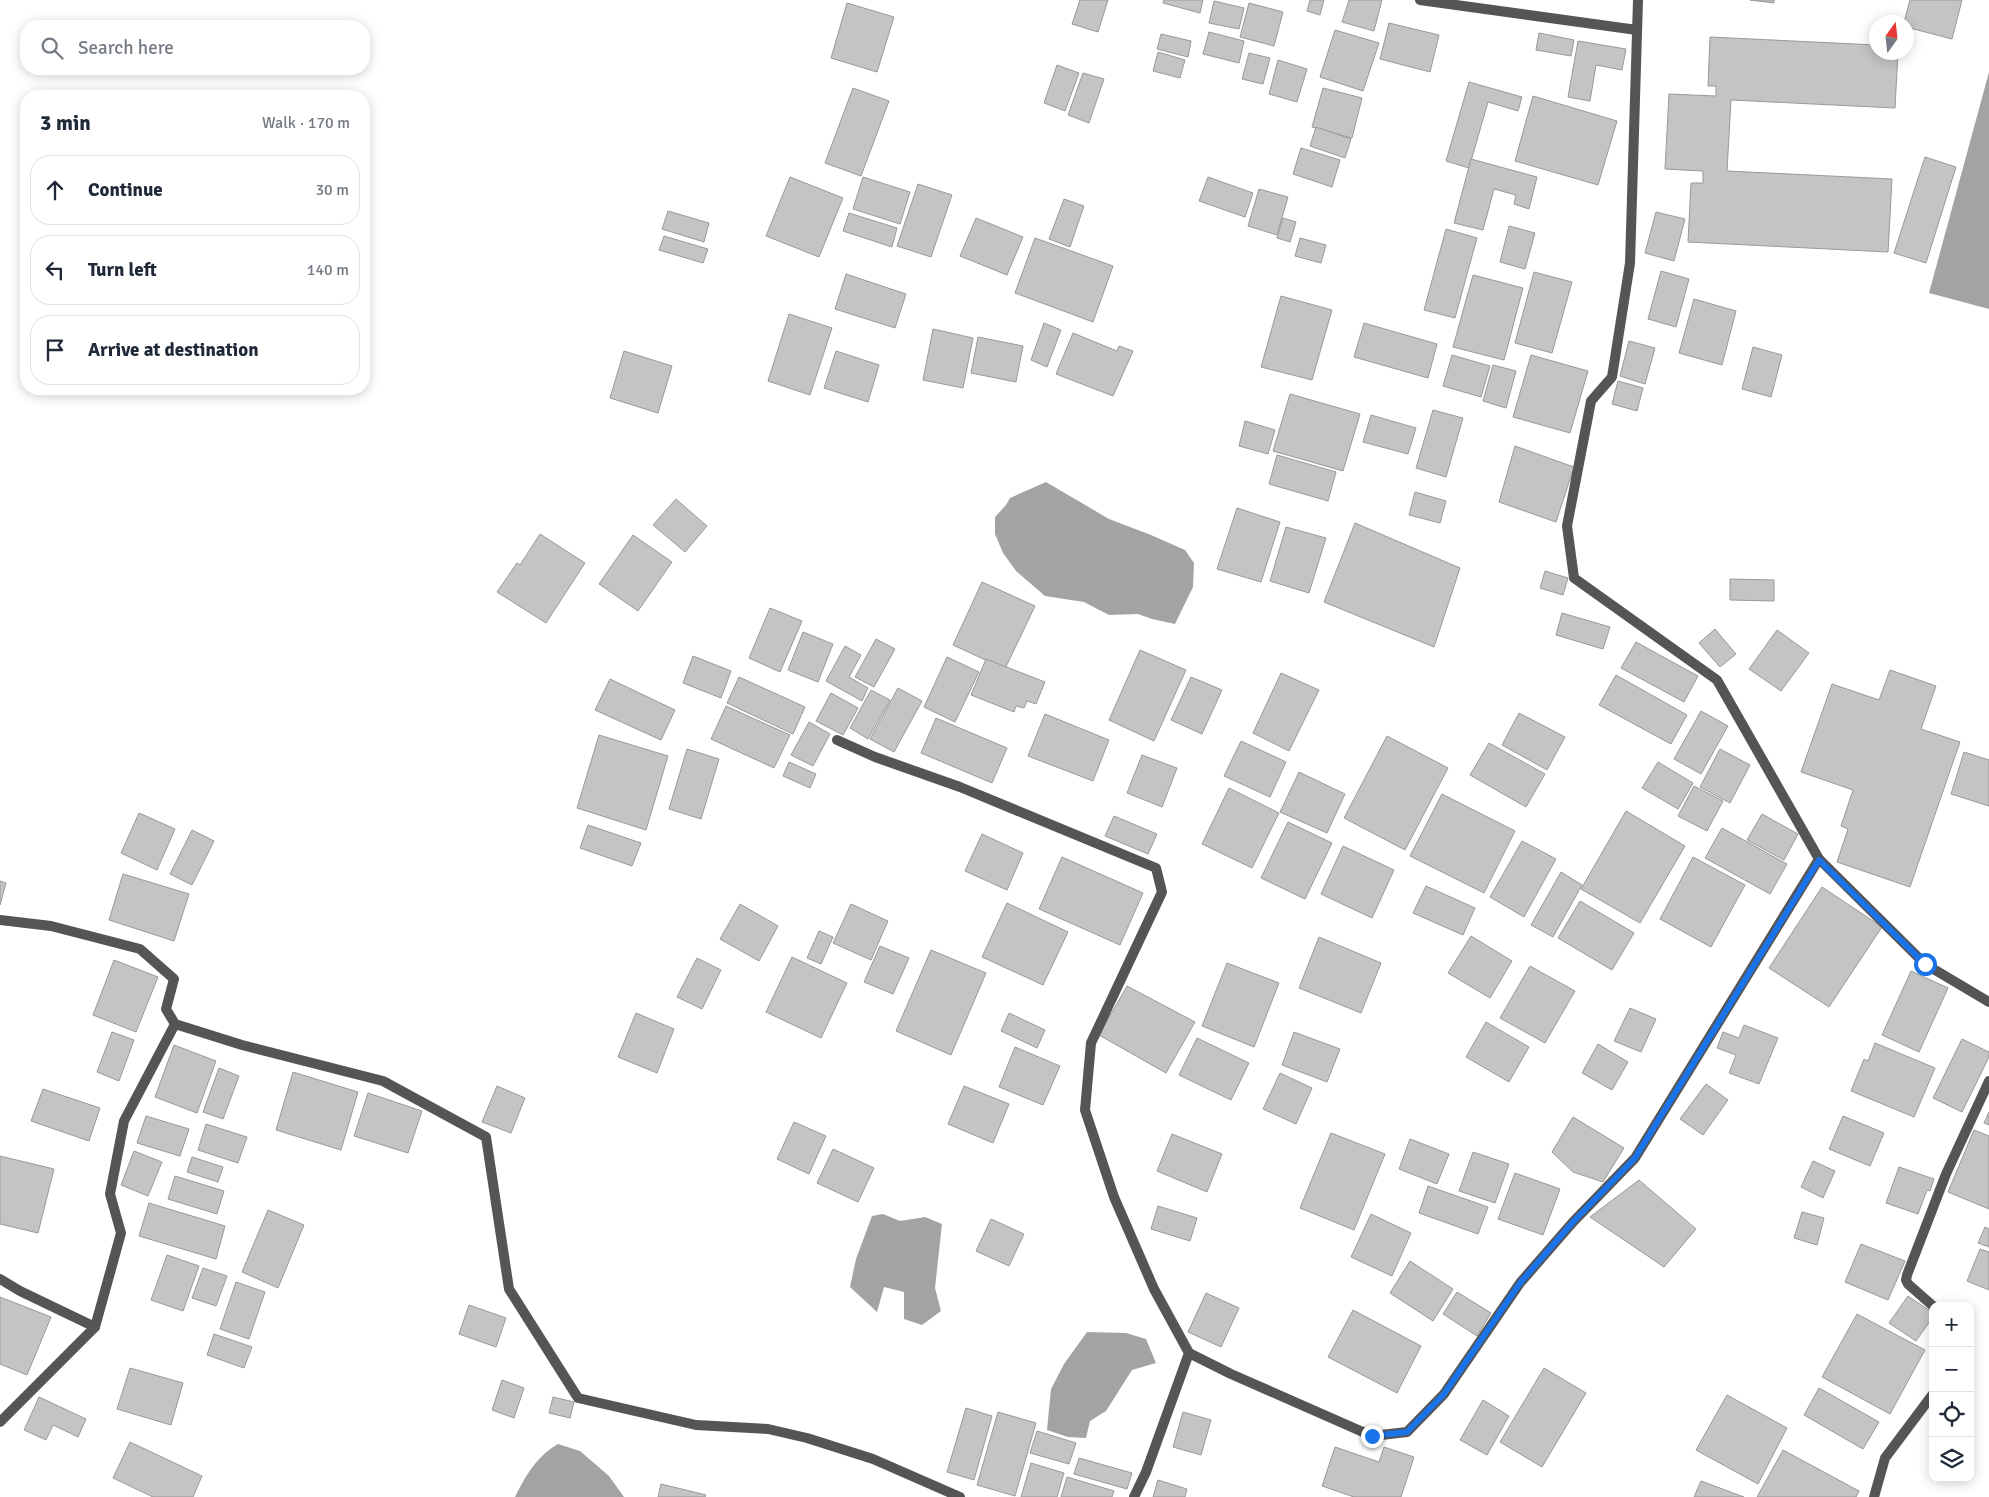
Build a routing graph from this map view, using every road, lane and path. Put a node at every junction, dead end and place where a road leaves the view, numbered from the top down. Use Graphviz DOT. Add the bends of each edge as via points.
graph roads {
  1 [pos="1420,0"];
  2 [pos="1638,0"];
  3 [pos="1637,30"];
  4 [pos="836,740"];
  5 [pos="1819,860"];
  6 [pos="0,920"];
  7 [pos="1989,1002"];
  8 [pos="175,1024"];
  9 [pos="1989,1081"];
  10 [pos="0,1279"];
  11 [pos="1929,1302"];
  12 [pos="95,1327"];
  13 [pos="1190,1353"];
  14 [pos="1929,1399"];
  15 [pos="0,1422"];
  16 [pos="960,1497"];
  17 [pos="1134,1497"];
  18 [pos="1874,1497"];
  1 -- 3 [label="street"];
  2 -- 3 [label="street"];
  3 -- 5 [label="street" via="1630,263 1612,377 1591,401 1566,526 1574,578 1717,680"];
  4 -- 13 [label="street" via="1156,868 1162,892 1091,1043 1086,1110 1118,1205 1154,1289"];
  5 -- 7 [label="street" via="1925,964"];
  5 -- 13 [label="street" via="1635,1158 1520,1283 1444,1394 1407,1432 1372,1436"];
  6 -- 8 [label="street" via="51,926 140,949 174,979 166,1009"];
  8 -- 12 [label="street" via="124,1121 110,1194 121,1234"];
  8 -- 16 [label="street" via="242,1045 383,1081 486,1138 509,1289 578,1398 696,1425 768,1429 807,1438 873,1458"];
  9 -- 11 [label="street" via="1946,1174 1907,1275 1908,1284"];
  10 -- 12 [label="street"];
  12 -- 15 [label="street"];
  13 -- 17 [label="street"];
  14 -- 18 [label="street" via="1885,1458"];
}
